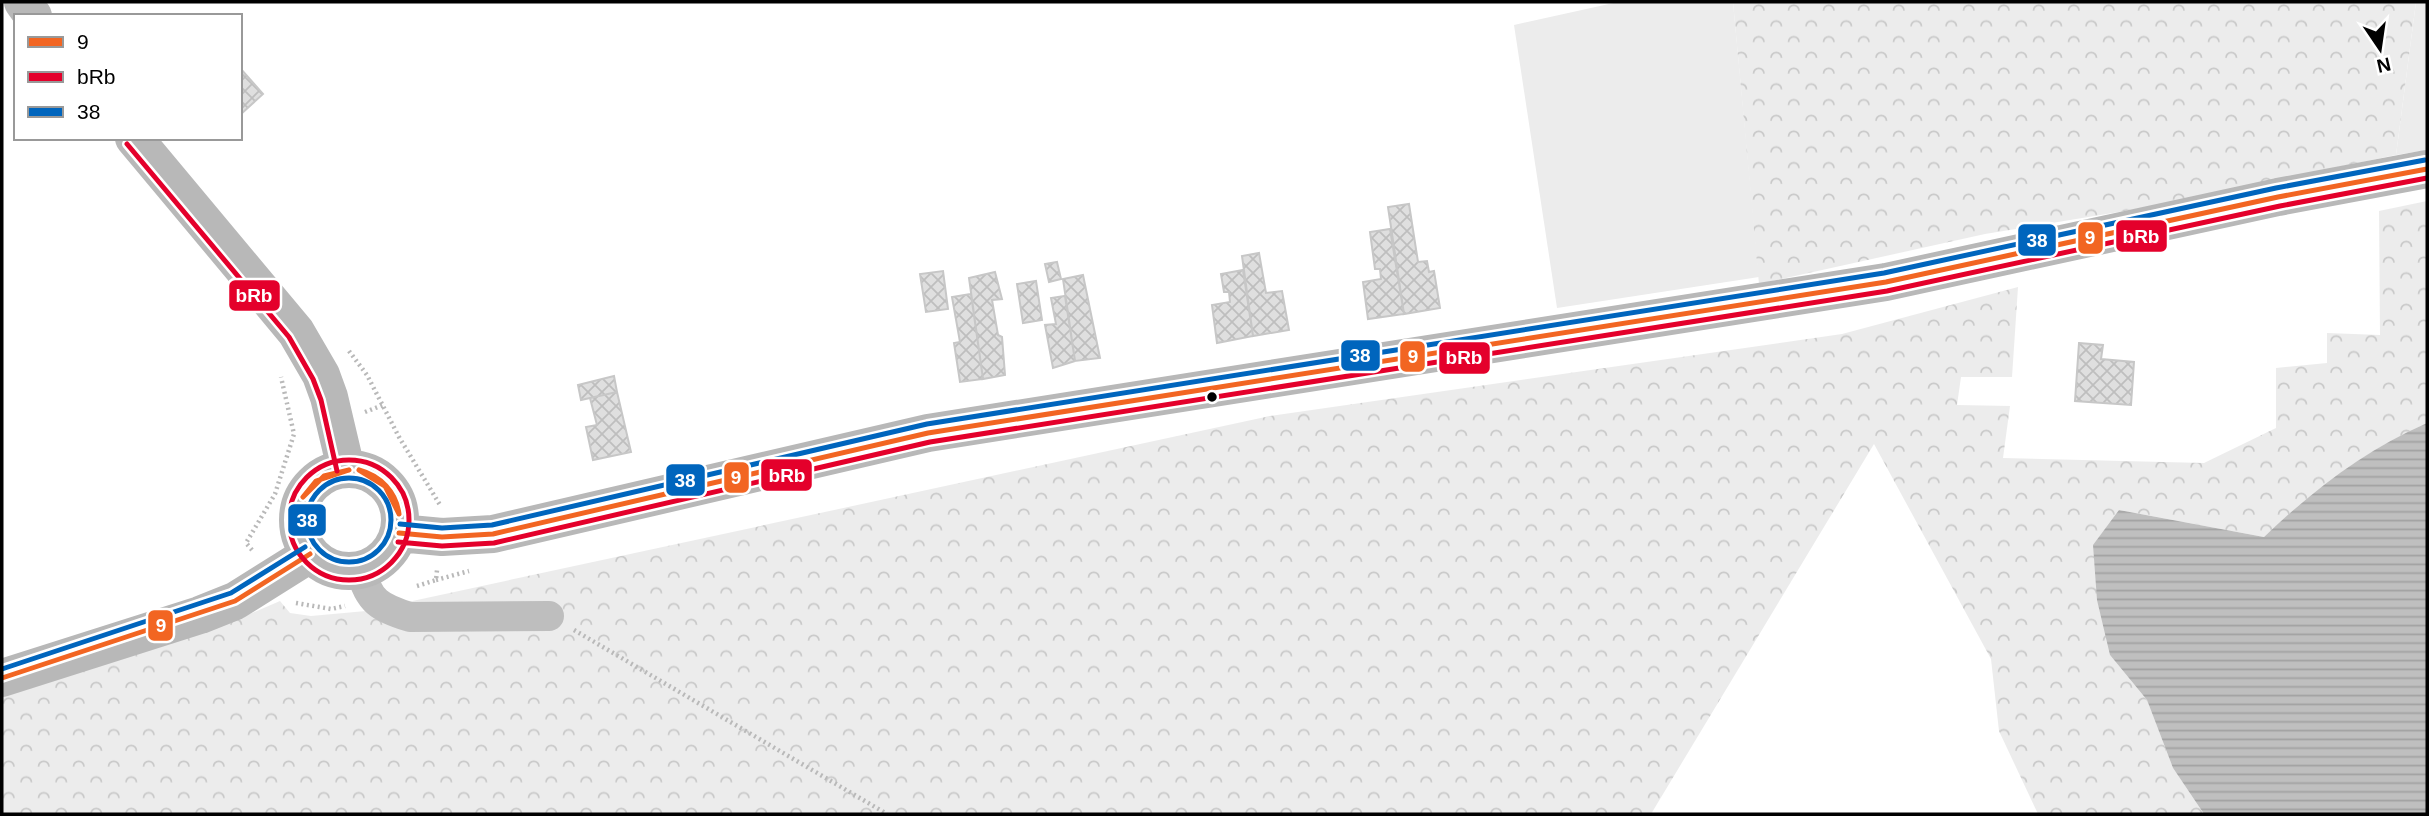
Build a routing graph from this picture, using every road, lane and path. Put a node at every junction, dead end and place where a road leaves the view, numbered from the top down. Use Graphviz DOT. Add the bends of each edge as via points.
graph roads {
  1 [pos="136,140"];
  2 [pos="2427,169"];
  3 [pos="276,368"];
  4 [pos="345,469"];
  5 [pos="399,533"];
  6 [pos="310,554"];
  7 [pos="276,578"];
  8 [pos="368,585"];
  9 [pos="549,616"];
  10 [pos="2,678"];
  11 [pos="887,814"];
  1 -- 4 [label="street" via="296,332 329,397"];
  2 -- 5 [label="street" via="1886,282 928,433 493,534 442,537"];
  3 -- 7 [label="path" via="294,434 275,494 246,543"];
  4 -- 5 [label="street" via="375,476 388,486 397,500"];
  4 -- 6 [label="street" via="321,478 304,495 298,509 298,526"];
  5 -- 8 [label="street"];
  6 -- 7 [label="street"];
  6 -- 8 [label="street"];
  7 -- 8 [label="path" via="297,604 331,609"];
  7 -- 10 [label="street" via="200,615"];
  8 -- 9 [label="street" via="389,610 410,617"];
  9 -- 11 [label="path"];
}
